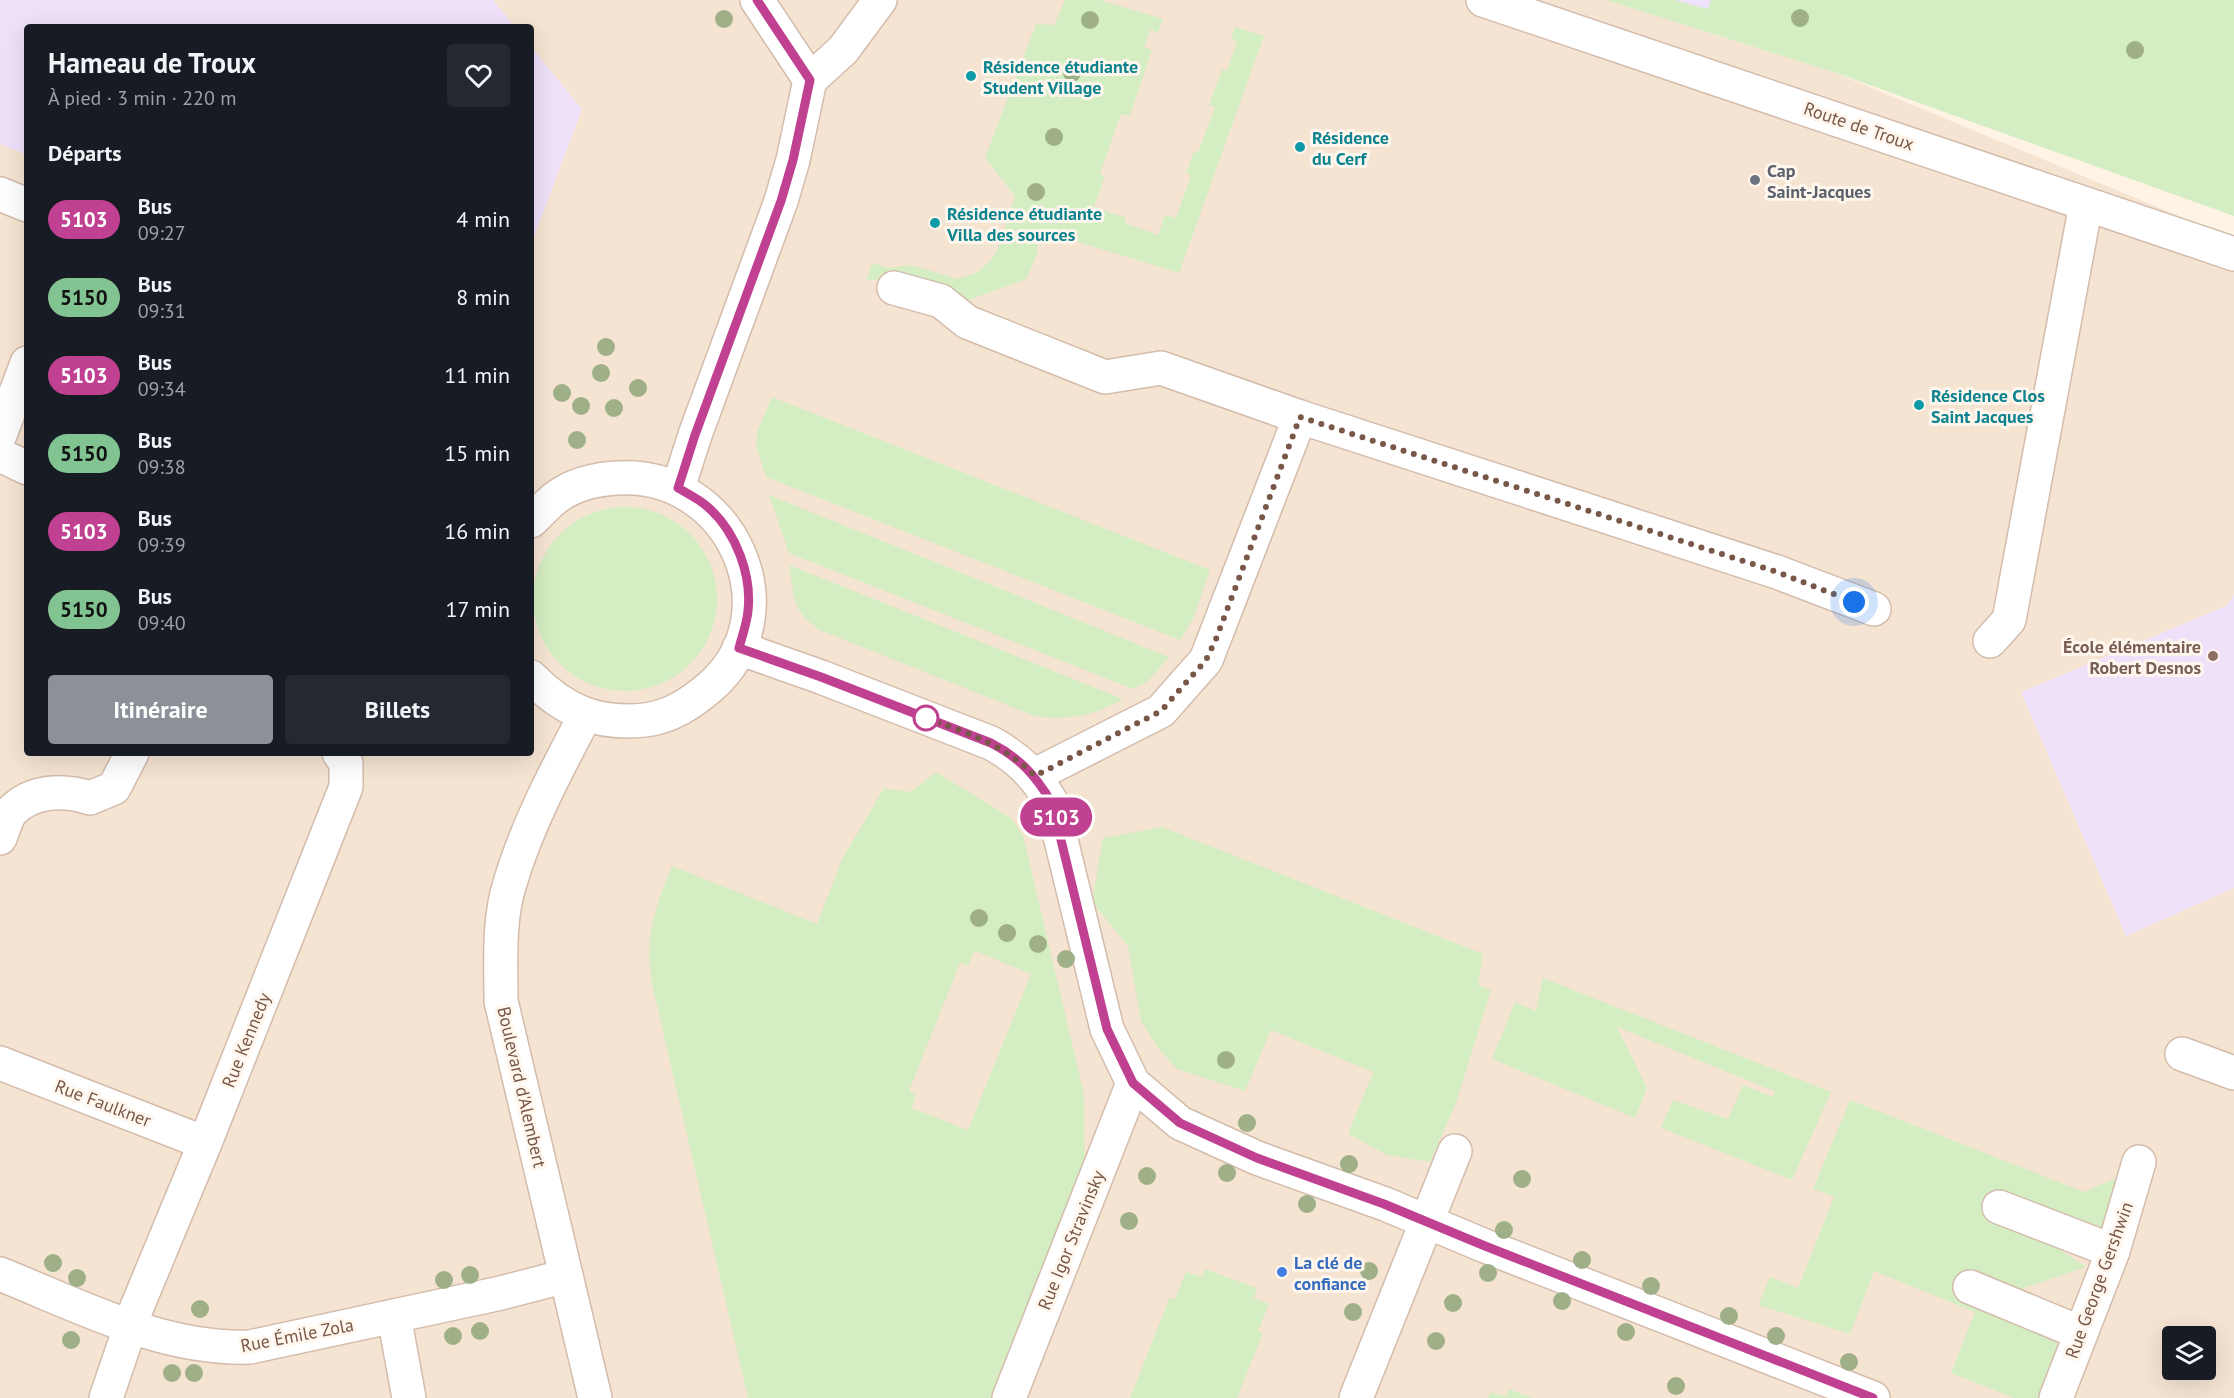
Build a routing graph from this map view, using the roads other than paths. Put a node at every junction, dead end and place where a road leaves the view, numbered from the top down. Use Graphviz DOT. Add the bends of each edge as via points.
graph roads {
  1 [pos="756,0"];
  2 [pos="880,0"];
  3 [pos="1483,0"];
  4 [pos="810,80"];
  5 [pos="0,194"];
  6 [pos="24,204"];
  7 [pos="2086,204"];
  8 [pos="2234,254"];
  9 [pos="894,288"];
  10 [pos="24,371"];
  11 [pos="1300,417"];
  12 [pos="0,435"];
  13 [pos="0,455"];
  14 [pos="24,467"];
  15 [pos="678,488"];
  16 [pos="534,518"];
  17 [pos="1874,609"];
  18 [pos="1990,640"];
  19 [pos="739,648"];
  20 [pos="534,680"];
  21 [pos="585,716"];
  22 [pos="130,756"];
  23 [pos="341,756"];
  24 [pos="1035,776"];
  25 [pos="0,838"];
  26 [pos="2182,1054"];
  27 [pos="0,1063"];
  28 [pos="2234,1073"];
  29 [pos="1133,1083"];
  30 [pos="206,1143"];
  31 [pos="1455,1151"];
  32 [pos="2139,1162"];
  33 [pos="1999,1207"];
  34 [pos="1427,1222"];
  35 [pos="2113,1251"];
  36 [pos="0,1274"];
  37 [pos="566,1276"];
  38 [pos="1970,1287"];
  39 [pos="394,1316"];
  40 [pos="130,1326"];
  41 [pos="2081,1333"];
  42 [pos="106,1398"];
  43 [pos="409,1398"];
  44 [pos="595,1398"];
  45 [pos="1008,1398"];
  46 [pos="1356,1398"];
  47 [pos="1873,1398"];
  48 [pos="2056,1398"];
  1 -- 4 [label="street"];
  2 -- 4 [label="street" via="843,50"];
  3 -- 7 [label="street, Route de Troux"];
  4 -- 15 [label="street" via="781,201"];
  5 -- 6 [label="street"];
  7 -- 8 [label="street, Route de Troux"];
  7 -- 18 [label="street" via="2009,620"];
  9 -- 11 [label="street" via="941,301 967,322 1105,377 1161,368"];
  10 -- 12 [label="street"];
  11 -- 17 [label="street" via="1777,572"];
  11 -- 24 [label="street" via="1206,660 1161,711"];
  13 -- 14 [label="street"];
  15 -- 16 [label="street" via="638,477 597,479 559,495"];
  15 -- 19 [label="street" via="710,508 733,538 746,574 748,611"];
  19 -- 21 [label="street" via="720,679 692,703 658,718 621,722"];
  19 -- 24 [label="street" via="991,743 1015,756"];
  20 -- 21 [label="street" via="551,698"];
  21 -- 37 [label="street, Boulevard d'Alembert" via="550,783 510,883 501,948 501,1001"];
  22 -- 25 [label="street" via="114,788 90,798 70,791 32,796 10,813"];
  23 -- 30 [label="street, Rue Kennedy" via="346,763 346,788"];
  24 -- 29 [label="street" via="1052,803 1107,1029"];
  26 -- 28 [label="street"];
  27 -- 30 [label="street, Rue Faulkner"];
  29 -- 34 [label="street" via="1180,1123 1257,1158"];
  29 -- 45 [label="street, Rue Igor Stravinsky"];
  30 -- 40 [label="street, Rue Kennedy"];
  31 -- 34 [label="street"];
  32 -- 35 [label="street, Rue George Gershwin"];
  33 -- 35 [label="street"];
  34 -- 46 [label="street"];
  34 -- 47 [label="street"];
  35 -- 41 [label="street, Rue George Gershwin"];
  36 -- 40 [label="street, Rue Émile Zola"];
  37 -- 39 [label="street, Rue Émile Zola"];
  37 -- 44 [label="street, Boulevard d'Alembert"];
  38 -- 41 [label="street"];
  39 -- 40 [label="street, Rue Émile Zola" via="250,1347 189,1344"];
  39 -- 43 [label="street"];
  40 -- 42 [label="street, Rue Kennedy"];
  41 -- 48 [label="street, Rue George Gershwin"];
}
